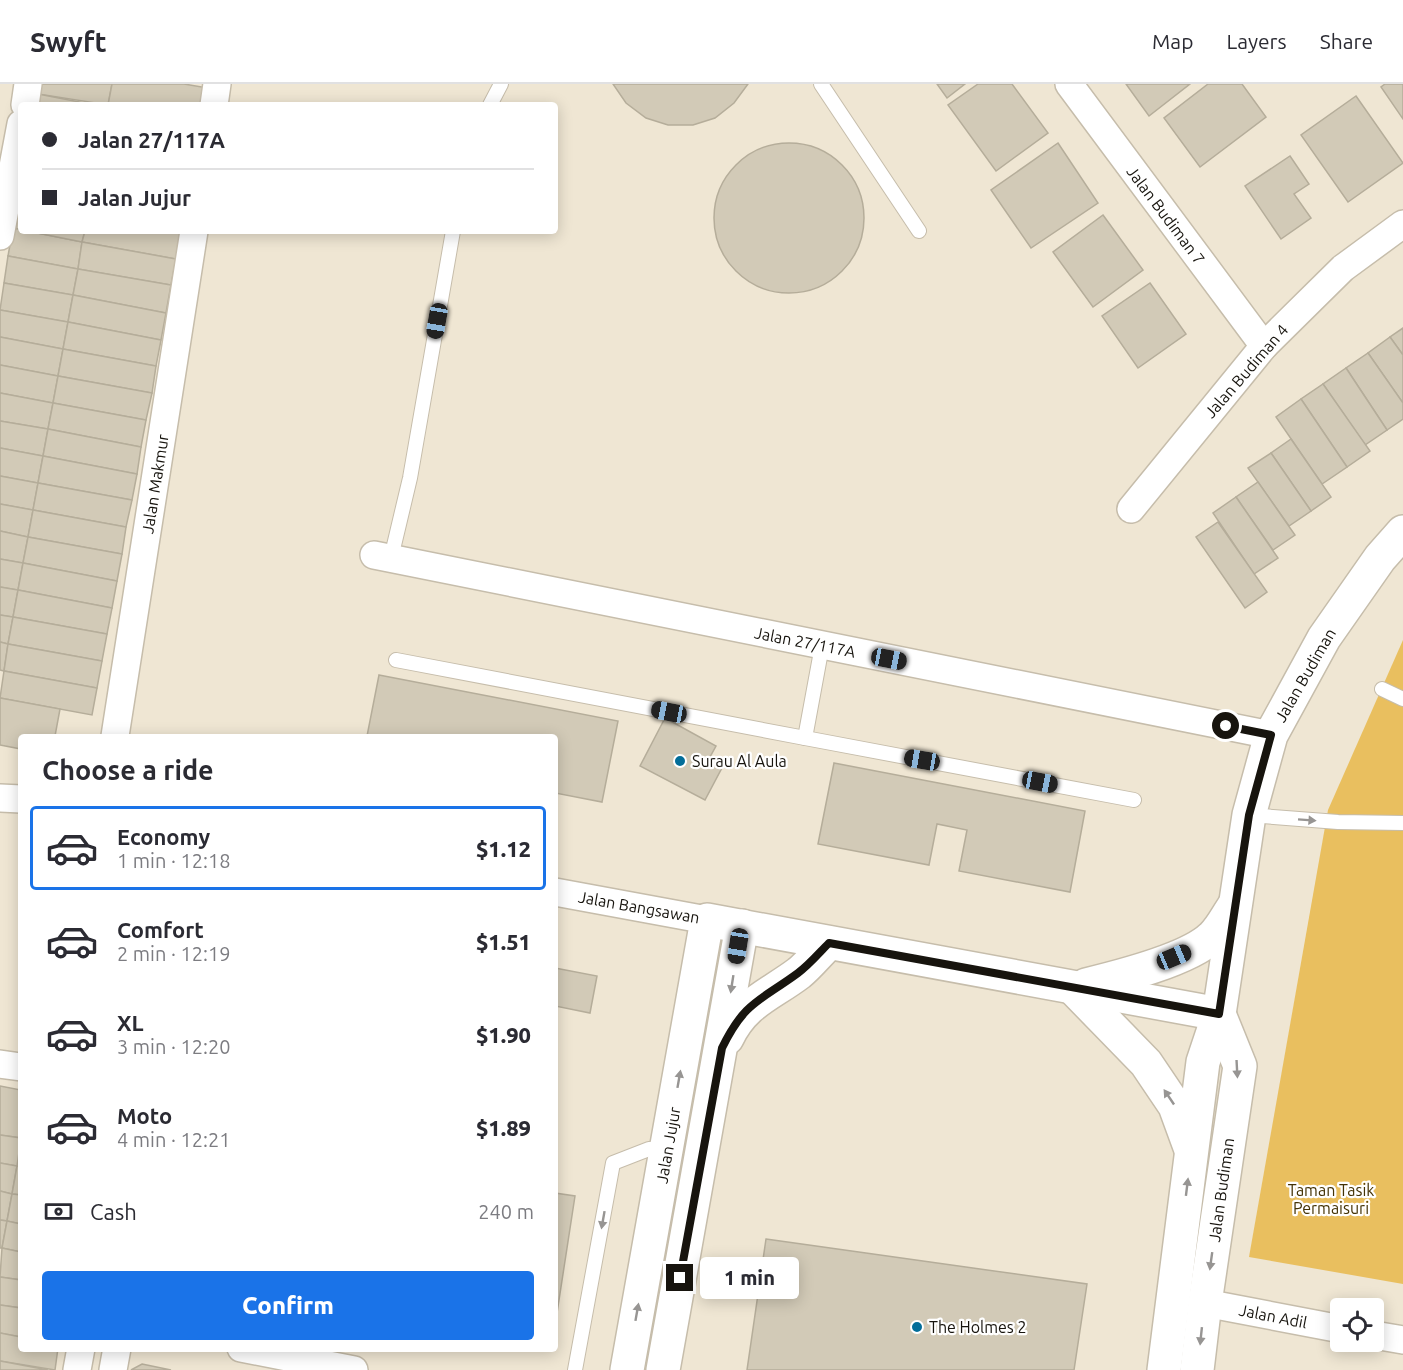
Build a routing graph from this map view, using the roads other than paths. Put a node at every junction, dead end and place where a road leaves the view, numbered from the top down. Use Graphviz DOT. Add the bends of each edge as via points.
graph roads {
  1 [pos="28,84"];
  2 [pos="217,84"];
  3 [pos="501,84"];
  4 [pos="821,84"];
  5 [pos="1069,84"];
  6 [pos="25,102"];
  7 [pos="214,102"];
  8 [pos="492,102"];
  9 [pos="18,140"];
  10 [pos="1403,224"];
  11 [pos="919,231"];
  12 [pos="194,234"];
  13 [pos="452,234"];
  14 [pos="0,236"];
  15 [pos="1264,346"];
  16 [pos="1131,509"];
  17 [pos="1403,532"];
  18 [pos="383,556"];
  19 [pos="822,646"];
  20 [pos="396,660"];
  21 [pos="1382,688"];
  22 [pos="1403,699"];
  23 [pos="115,734"];
  24 [pos="1271,735"];
  25 [pos="805,738"];
  26 [pos="0,798"];
  27 [pos="18,800"];
  28 [pos="1134,800"];
  29 [pos="1249,815"];
  30 [pos="1403,823"];
  31 [pos="558,892"];
  32 [pos="1235,905"];
  33 [pos="707,920"];
  34 [pos="742,926"];
  35 [pos="829,943"];
  36 [pos="1072,988"];
  37 [pos="1219,1014"];
  38 [pos="722,1048"];
  39 [pos="0,1064"];
  40 [pos="18,1067"];
  41 [pos="667,1148"];
  42 [pos="1191,1151"];
  43 [pos="1204,1303"];
  44 [pos="1330,1327"];
  45 [pos="1384,1337"];
  46 [pos="1403,1340"];
  47 [pos="80,1352"];
  48 [pos="116,1352"];
  49 [pos="262,1352"];
  50 [pos="77,1370"];
  51 [pos="113,1370"];
  52 [pos="354,1370"];
  53 [pos="575,1370"];
  54 [pos="627,1370"];
  55 [pos="663,1370"];
  56 [pos="1164,1370"];
  57 [pos="1197,1370"];
  1 -- 6 [label="street"];
  2 -- 7 [label="street"];
  3 -- 8 [label="lane"];
  4 -- 11 [label="lane"];
  5 -- 15 [label="street, Jalan Budiman 7"];
  9 -- 14 [label="street"];
  10 -- 15 [label="street, Jalan Budiman 4" via="1344,268"];
  12 -- 23 [label="street, Jalan Makmur"];
  13 -- 18 [label="lane" via="410,478"];
  15 -- 16 [label="street, Jalan Budiman 4"];
  17 -- 24 [label="street, Jalan Budiman" via="1324,638"];
  18 -- 19 [label="street, Jalan 27/117A"];
  19 -- 24 [label="street, Jalan 27/117A"];
  19 -- 25 [label="lane"];
  20 -- 25 [label="lane"];
  21 -- 22 [label="lane"];
  24 -- 29 [label="street, Jalan Budiman"];
  25 -- 28 [label="lane"];
  26 -- 27 [label="street"];
  29 -- 30 [label="lane, one-way"];
  29 -- 32 [label="street, Jalan Budiman"];
  31 -- 33 [label="street, Jalan Bangsawan"];
  32 -- 36 [label="street" via="1212,937 1191,950 1139,972"];
  32 -- 37 [label="street, Jalan Budiman"];
  33 -- 34 [label="street, Jalan Bangsawan"];
  41 -- 33 [label="street, Jalan Jujur, one-way"];
  34 -- 35 [label="street, Jalan Bangsawan"];
  34 -- 38 [label="street, one-way"];
  35 -- 36 [label="street, Jalan Bangsawan"];
  35 -- 38 [label="street" via="799,972 761,996 735,1021"];
  36 -- 37 [label="street, Jalan Bangsawan"];
  42 -- 36 [label="street, one-way" via="1175,1106 1146,1063"];
  37 -- 42 [label="street, Jalan Budiman" via="1203,1062"];
  37 -- 43 [label="street, Jalan Budiman, one-way" via="1239,1066"];
  38 -- 55 [label="street"];
  39 -- 40 [label="street"];
  41 -- 53 [label="lane, one-way" via="649,1149 613,1163"];
  54 -- 41 [label="street, Jalan Jujur, one-way"];
  56 -- 42 [label="street, Jalan Budiman, one-way"];
  43 -- 44 [label="street, Jalan Adil"];
  43 -- 57 [label="street, Jalan Budiman, one-way"];
  45 -- 46 [label="street"];
  47 -- 50 [label="street"];
  48 -- 51 [label="street"];
  49 -- 52 [label="street"];
}
